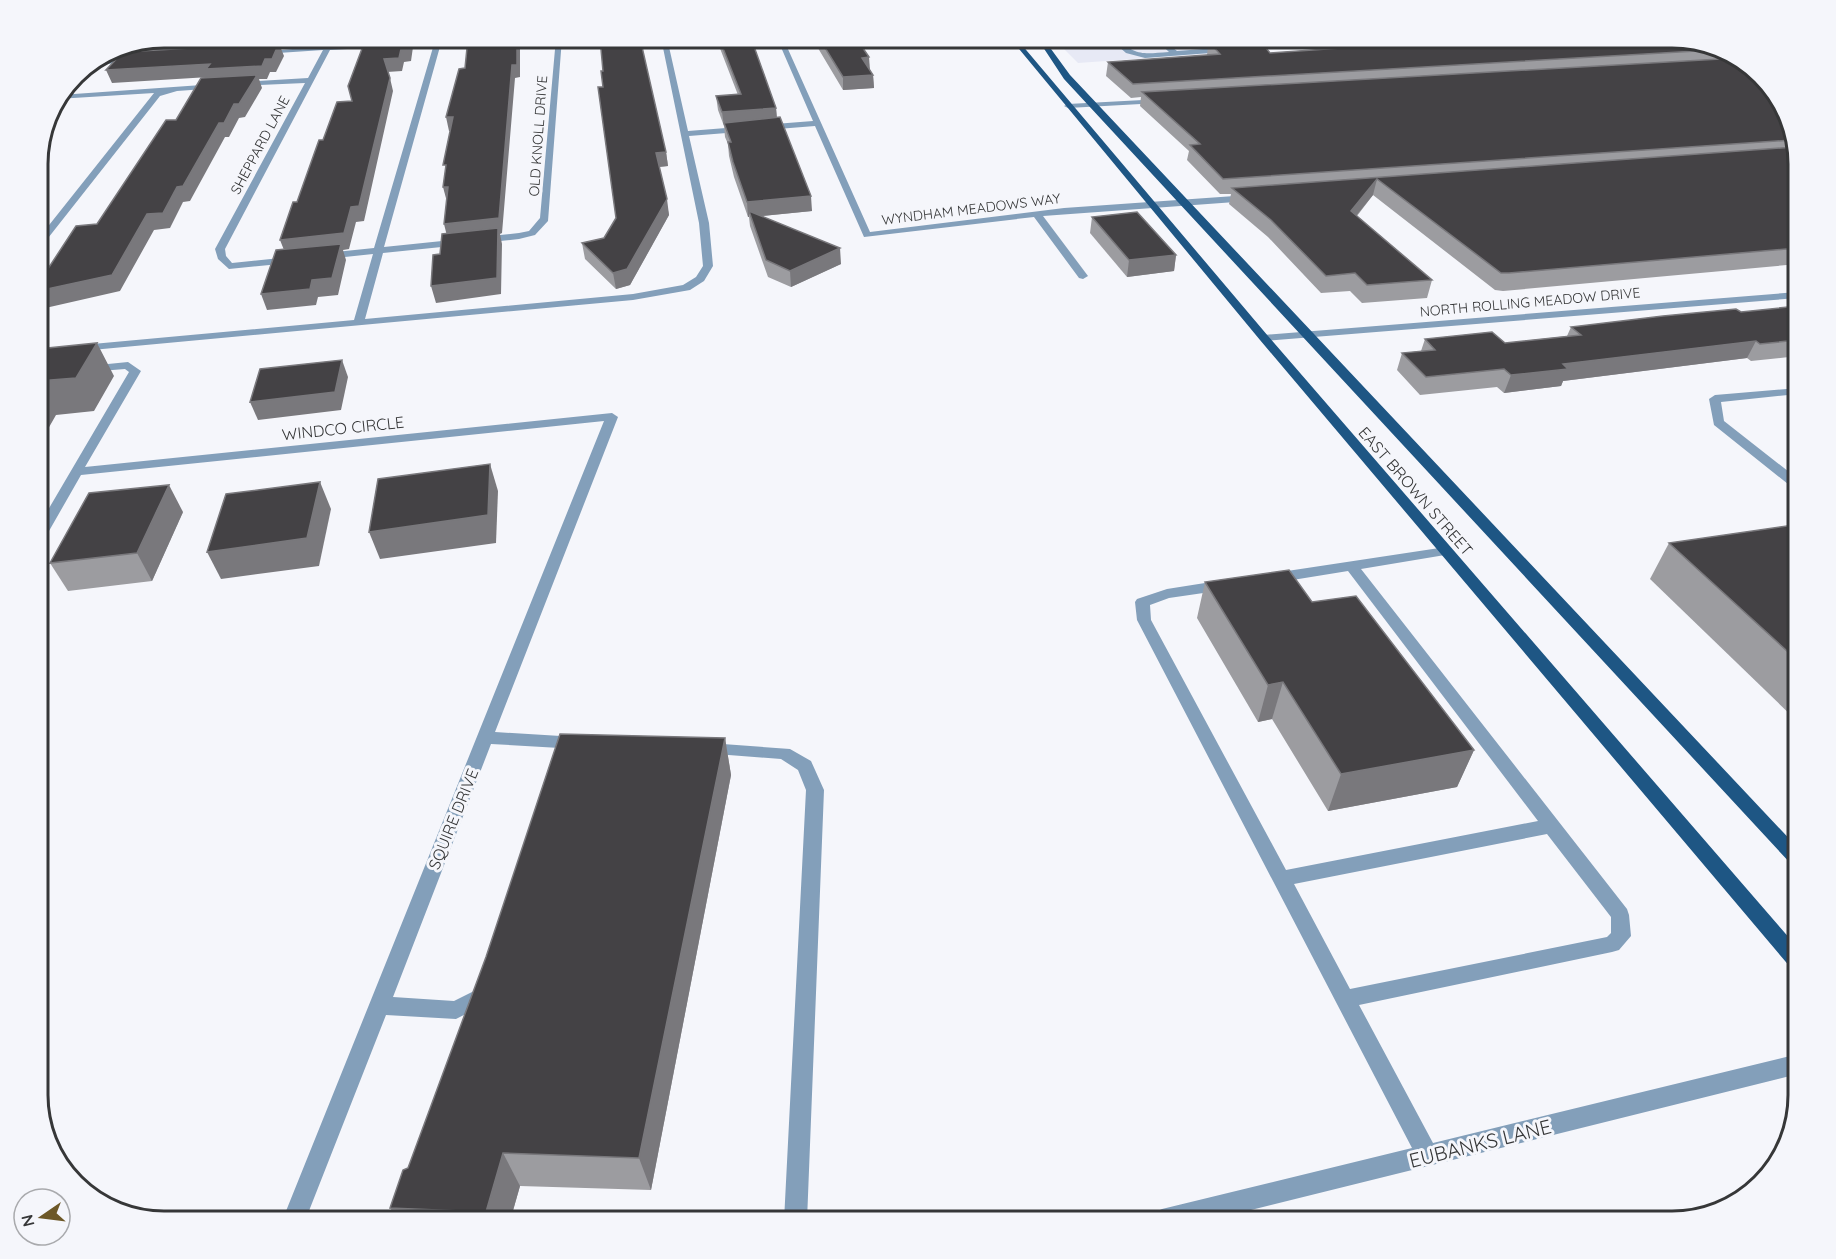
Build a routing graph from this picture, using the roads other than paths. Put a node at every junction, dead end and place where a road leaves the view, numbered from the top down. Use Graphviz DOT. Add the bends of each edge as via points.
graph roads {
  1 [pos="328,48"];
  2 [pos="436,48"];
  3 [pos="558,48"];
  4 [pos="666,48"];
  5 [pos="784,48"];
  6 [pos="1021,48"];
  7 [pos="1047,48"];
  8 [pos="1123,48"];
  9 [pos="1168,48"];
  10 [pos="1252,48"];
  11 [pos="250,53"];
  12 [pos="1176,54"];
  13 [pos="138,60"];
  14 [pos="110,62"];
  15 [pos="311,80"];
  16 [pos="223,85"];
  17 [pos="234,85"];
  18 [pos="177,89"];
  19 [pos="71,96"];
  20 [pos="1169,101"];
  21 [pos="1094,105"];
  22 [pos="1068,106"];
  23 [pos="818,123"];
  24 [pos="684,134"];
  25 [pos="1261,197"];
  26 [pos="1186,203"];
  27 [pos="1152,205"];
  28 [pos="1036,214"];
  29 [pos="48,232"];
  30 [pos="380,251"];
  31 [pos="310,258"];
  32 [pos="298,259"];
  33 [pos="1083,276"];
  34 [pos="1788,296"];
  35 [pos="357,323"];
  36 [pos="1309,335"];
  37 [pos="1264,338"];
  38 [pos="48,351"];
  39 [pos="80,370"];
  40 [pos="1788,392"];
  41 [pos="612,417"];
  42 [pos="77,472"];
  43 [pos="1788,477"];
  44 [pos="48,521"];
  45 [pos="1446,551"];
  46 [pos="1352,565"];
  47 [pos="1259,580"];
  48 [pos="1236,584"];
  49 [pos="485,738"];
  50 [pos="569,742"];
  51 [pos="600,744"];
  52 [pos="692,748"];
  53 [pos="562,765"];
  54 [pos="1551,826"];
  55 [pos="1788,849"];
  56 [pos="1280,879"];
  57 [pos="1788,950"];
  58 [pos="1344,999"];
  59 [pos="380,1005"];
  60 [pos="478,1025"];
  61 [pos="1788,1066"];
  62 [pos="1428,1156"];
  63 [pos="298,1211"];
  64 [pos="796,1211"];
  65 [pos="1203,1211"];
  1 -- 11 [label="street"];
  1 -- 15 [label="street, SHEPPARD LANE"];
  2 -- 30 [label="street"];
  3 -- 30 [label="street, OLD KNOLL DRIVE" via="545,219 532,233 490,241"];
  4 -- 24 [label="street"];
  5 -- 23 [label="street, WYNDHAM MEADOWS WAY"];
  6 -- 22 [label="main road, EAST BROWN STREET"];
  7 -- 21 [label="main road, EAST BROWN STREET"];
  8 -- 12 [label="street" via="1136,55"];
  9 -- 12 [label="street"];
  10 -- 12 [label="street"];
  13 -- 14 [label="street"];
  15 -- 17 [label="street"];
  15 -- 32 [label="street, SHEPPARD LANE" via="220,249 228,266"];
  16 -- 18 [label="street"];
  18 -- 19 [label="street"];
  18 -- 29 [label="street" via="157,94"];
  20 -- 21 [label="street"];
  21 -- 22 [label="street"];
  21 -- 26 [label="main road, EAST BROWN STREET"];
  22 -- 27 [label="main road, EAST BROWN STREET"];
  23 -- 24 [label="street"];
  23 -- 28 [label="street, WYNDHAM MEADOWS WAY" via="867,235"];
  24 -- 35 [label="street" via="704,223 708,266 700,279 686,288 633,297"];
  25 -- 26 [label="street, WYNDHAM MEADOWS WAY"];
  26 -- 27 [label="street, WYNDHAM MEADOWS WAY"];
  26 -- 36 [label="main road, EAST BROWN STREET"];
  27 -- 28 [label="street, WYNDHAM MEADOWS WAY"];
  27 -- 37 [label="main road, EAST BROWN STREET"];
  28 -- 33 [label="street"];
  30 -- 31 [label="street"];
  30 -- 35 [label="street"];
  34 -- 36 [label="street, NORTH ROLLING MEADOW DRIVE"];
  35 -- 38 [label="street"];
  36 -- 37 [label="street, NORTH ROLLING MEADOW DRIVE"];
  36 -- 55 [label="main road, EAST BROWN STREET"];
  37 -- 45 [label="main road, EAST BROWN STREET"];
  39 -- 42 [label="street" via="128,365 135,371"];
  40 -- 43 [label="street" via="1715,399 1718,422"];
  41 -- 42 [label="street, WINDCO CIRCLE"];
  41 -- 49 [label="street, SQUIRE DRIVE"];
  42 -- 44 [label="street"];
  45 -- 46 [label="street"];
  45 -- 57 [label="main road, EAST BROWN STREET"];
  46 -- 47 [label="street"];
  46 -- 54 [label="street"];
  48 -- 56 [label="street" via="1167,594 1142,602 1144,620"];
  49 -- 50 [label="street"];
  49 -- 59 [label="street, SQUIRE DRIVE"];
  50 -- 51 [label="street"];
  50 -- 53 [label="street"];
  52 -- 64 [label="street" via="784,753 805,766 815,790"];
  54 -- 56 [label="street"];
  54 -- 58 [label="street" via="1620,915 1621,936 1612,944"];
  56 -- 58 [label="street"];
  58 -- 62 [label="street"];
  59 -- 60 [label="street" via="456,1010 491,986"];
  59 -- 63 [label="street, SQUIRE DRIVE"];
  61 -- 62 [label="street, EUBANKS LANE"];
  62 -- 65 [label="street, EUBANKS LANE"];
}
